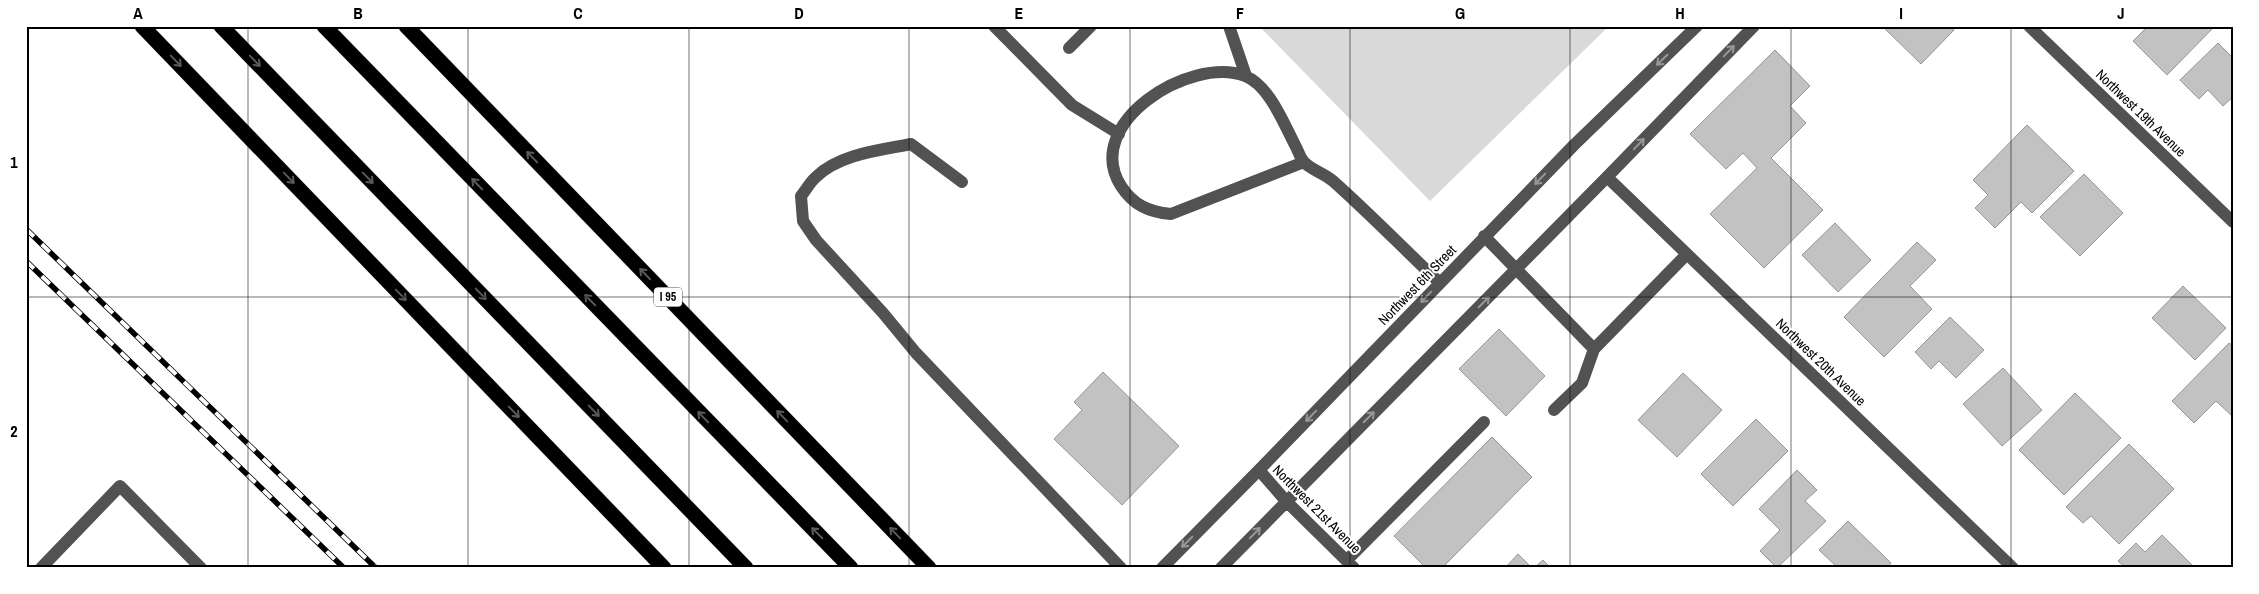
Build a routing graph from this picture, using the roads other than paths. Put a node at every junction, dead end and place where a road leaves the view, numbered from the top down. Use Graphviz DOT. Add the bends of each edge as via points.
graph roads {
  1 [pos="142,26"];
  2 [pos="221,26"];
  3 [pos="324,26"];
  4 [pos="406,26"];
  5 [pos="994,26"];
  6 [pos="1091,26"];
  7 [pos="1229,26"];
  8 [pos="1697,26"];
  9 [pos="1754,26"];
  10 [pos="2029,26"];
  11 [pos="1070,48"];
  12 [pos="1246,76"];
  13 [pos="1119,134"];
  14 [pos="1304,162"];
  15 [pos="1608,177"];
  16 [pos="962,182"];
  17 [pos="2233,222"];
  18 [pos="1484,236"];
  19 [pos="1687,254"];
  20 [pos="1516,269"];
  21 [pos="1440,283"];
  22 [pos="1594,349"];
  23 [pos="1554,410"];
  24 [pos="1484,422"];
  25 [pos="1259,470"];
  26 [pos="1286,501"];
  27 [pos="1351,564"];
  28 [pos="41,568"];
  29 [pos="201,568"];
  30 [pos="664,568"];
  31 [pos="746,568"];
  32 [pos="851,568"];
  33 [pos="929,568"];
  34 [pos="1121,568"];
  35 [pos="1162,568"];
  36 [pos="1221,568"];
  37 [pos="2014,568"];
  1 -- 30 [label="highway, one-way"];
  2 -- 31 [label="highway, one-way"];
  32 -- 3 [label="highway, one-way"];
  33 -- 4 [label="highway, I 95, one-way"];
  5 -- 13 [label="street" via="1072,105"];
  6 -- 11 [label="street"];
  7 -- 12 [label="street"];
  8 -- 18 [label="street, Northwest 6th Street, one-way"];
  15 -- 9 [label="street, one-way"];
  10 -- 17 [label="street, Northwest 19th Avenue"];
  12 -- 13 [label="street" via="1214,71 1187,77 1158,91 1132,112"];
  12 -- 14 [label="street" via="1268,94"];
  13 -- 14 [label="street" via="1112,147 1112,164 1117,180 1138,205 1153,212 1171,214"];
  14 -- 21 [label="street" via="1331,179"];
  15 -- 19 [label="street, Northwest 20th Avenue"];
  15 -- 20 [label="street"];
  16 -- 34 [label="street" via="911,144 875,151 841,161 816,176 801,196 803,221 916,354"];
  18 -- 20 [label="street"];
  18 -- 21 [label="street, Northwest 6th Street"];
  19 -- 22 [label="street"];
  19 -- 37 [label="street, Northwest 20th Avenue"];
  20 -- 22 [label="street"];
  26 -- 20 [label="street, one-way"];
  21 -- 25 [label="street, Northwest 6th Street, one-way"];
  22 -- 23 [label="street" via="1582,383"];
  24 -- 27 [label="street"];
  25 -- 26 [label="street, Northwest 21st Avenue"];
  25 -- 35 [label="street, Northwest 6th Street, one-way"];
  26 -- 27 [label="street, Northwest 21st Avenue"];
  36 -- 26 [label="street, one-way"];
  28 -- 29 [label="street" via="120,486"];
}
